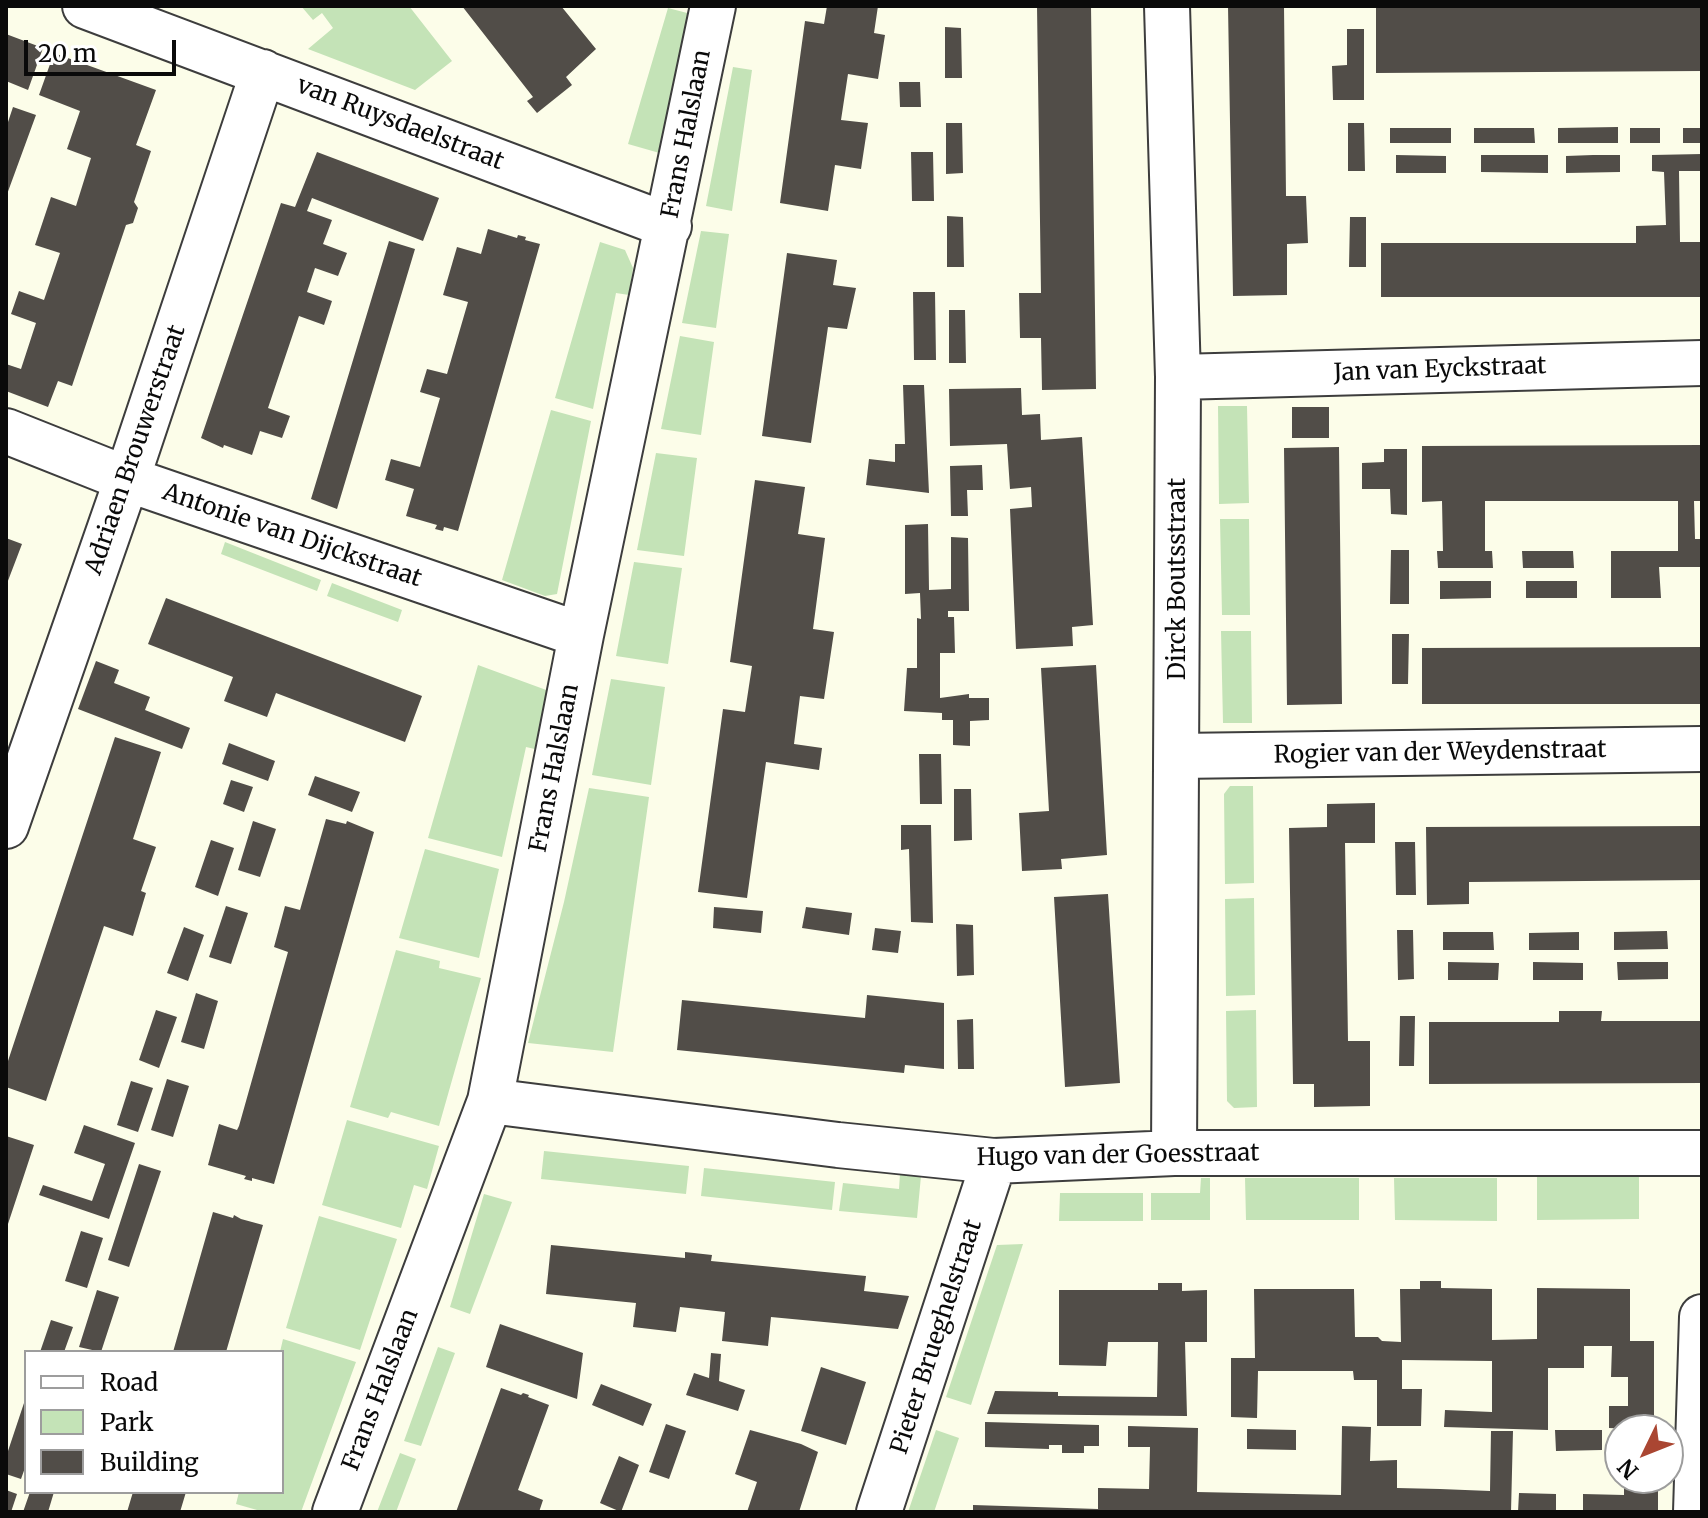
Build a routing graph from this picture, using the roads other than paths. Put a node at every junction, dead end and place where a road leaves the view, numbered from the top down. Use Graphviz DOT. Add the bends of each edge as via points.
graph roads {
  1 [pos="85,6"];
  2 [pos="713,6"];
  3 [pos="1167,6"];
  4 [pos="263,72"];
  5 [pos="669,226"];
  6 [pos="1702,363"];
  7 [pos="1178,377"];
  8 [pos="6,431"];
  9 [pos="127,479"];
  10 [pos="581,635"];
  11 [pos="1702,749"];
  12 [pos="1177,756"];
  13 [pos="6,826"];
  14 [pos="490,1101"];
  15 [pos="1174,1153"];
  16 [pos="1702,1153"];
  17 [pos="994,1161"];
  18 [pos="1702,1317"];
  19 [pos="335,1512"];
  20 [pos="879,1512"];
  21 [pos="1696,1512"];
  1 -- 4 [label="street, van Ruysdaelstraat"];
  2 -- 5 [label="street, Frans Halslaan"];
  3 -- 7 [label="street, Dirck Boutsstraat"];
  4 -- 5 [label="street, van Ruysdaelstraat"];
  4 -- 9 [label="street, Adriaen Brouwerstraat"];
  5 -- 10 [label="street, Frans Halslaan"];
  6 -- 7 [label="street, Jan van Eyckstraat"];
  7 -- 12 [label="street, Dirck Boutsstraat"];
  8 -- 9 [label="street, Antonie van Dijckstraat"];
  9 -- 10 [label="street, Antonie van Dijckstraat"];
  9 -- 13 [label="street, Adriaen Brouwerstraat"];
  10 -- 14 [label="street, Frans Halslaan"];
  11 -- 12 [label="street, Rogier van der Weydenstraat"];
  12 -- 15 [label="street, Dirck Boutsstraat"];
  14 -- 17 [label="street, Hugo van der Goesstraat"];
  14 -- 19 [label="street, Frans Halslaan"];
  15 -- 16 [label="street, Hugo van der Goesstraat"];
  15 -- 17 [label="street, Hugo van der Goesstraat"];
  17 -- 20 [label="street, Pieter Brueghelstraat"];
  18 -- 21 [label="street"];
}
